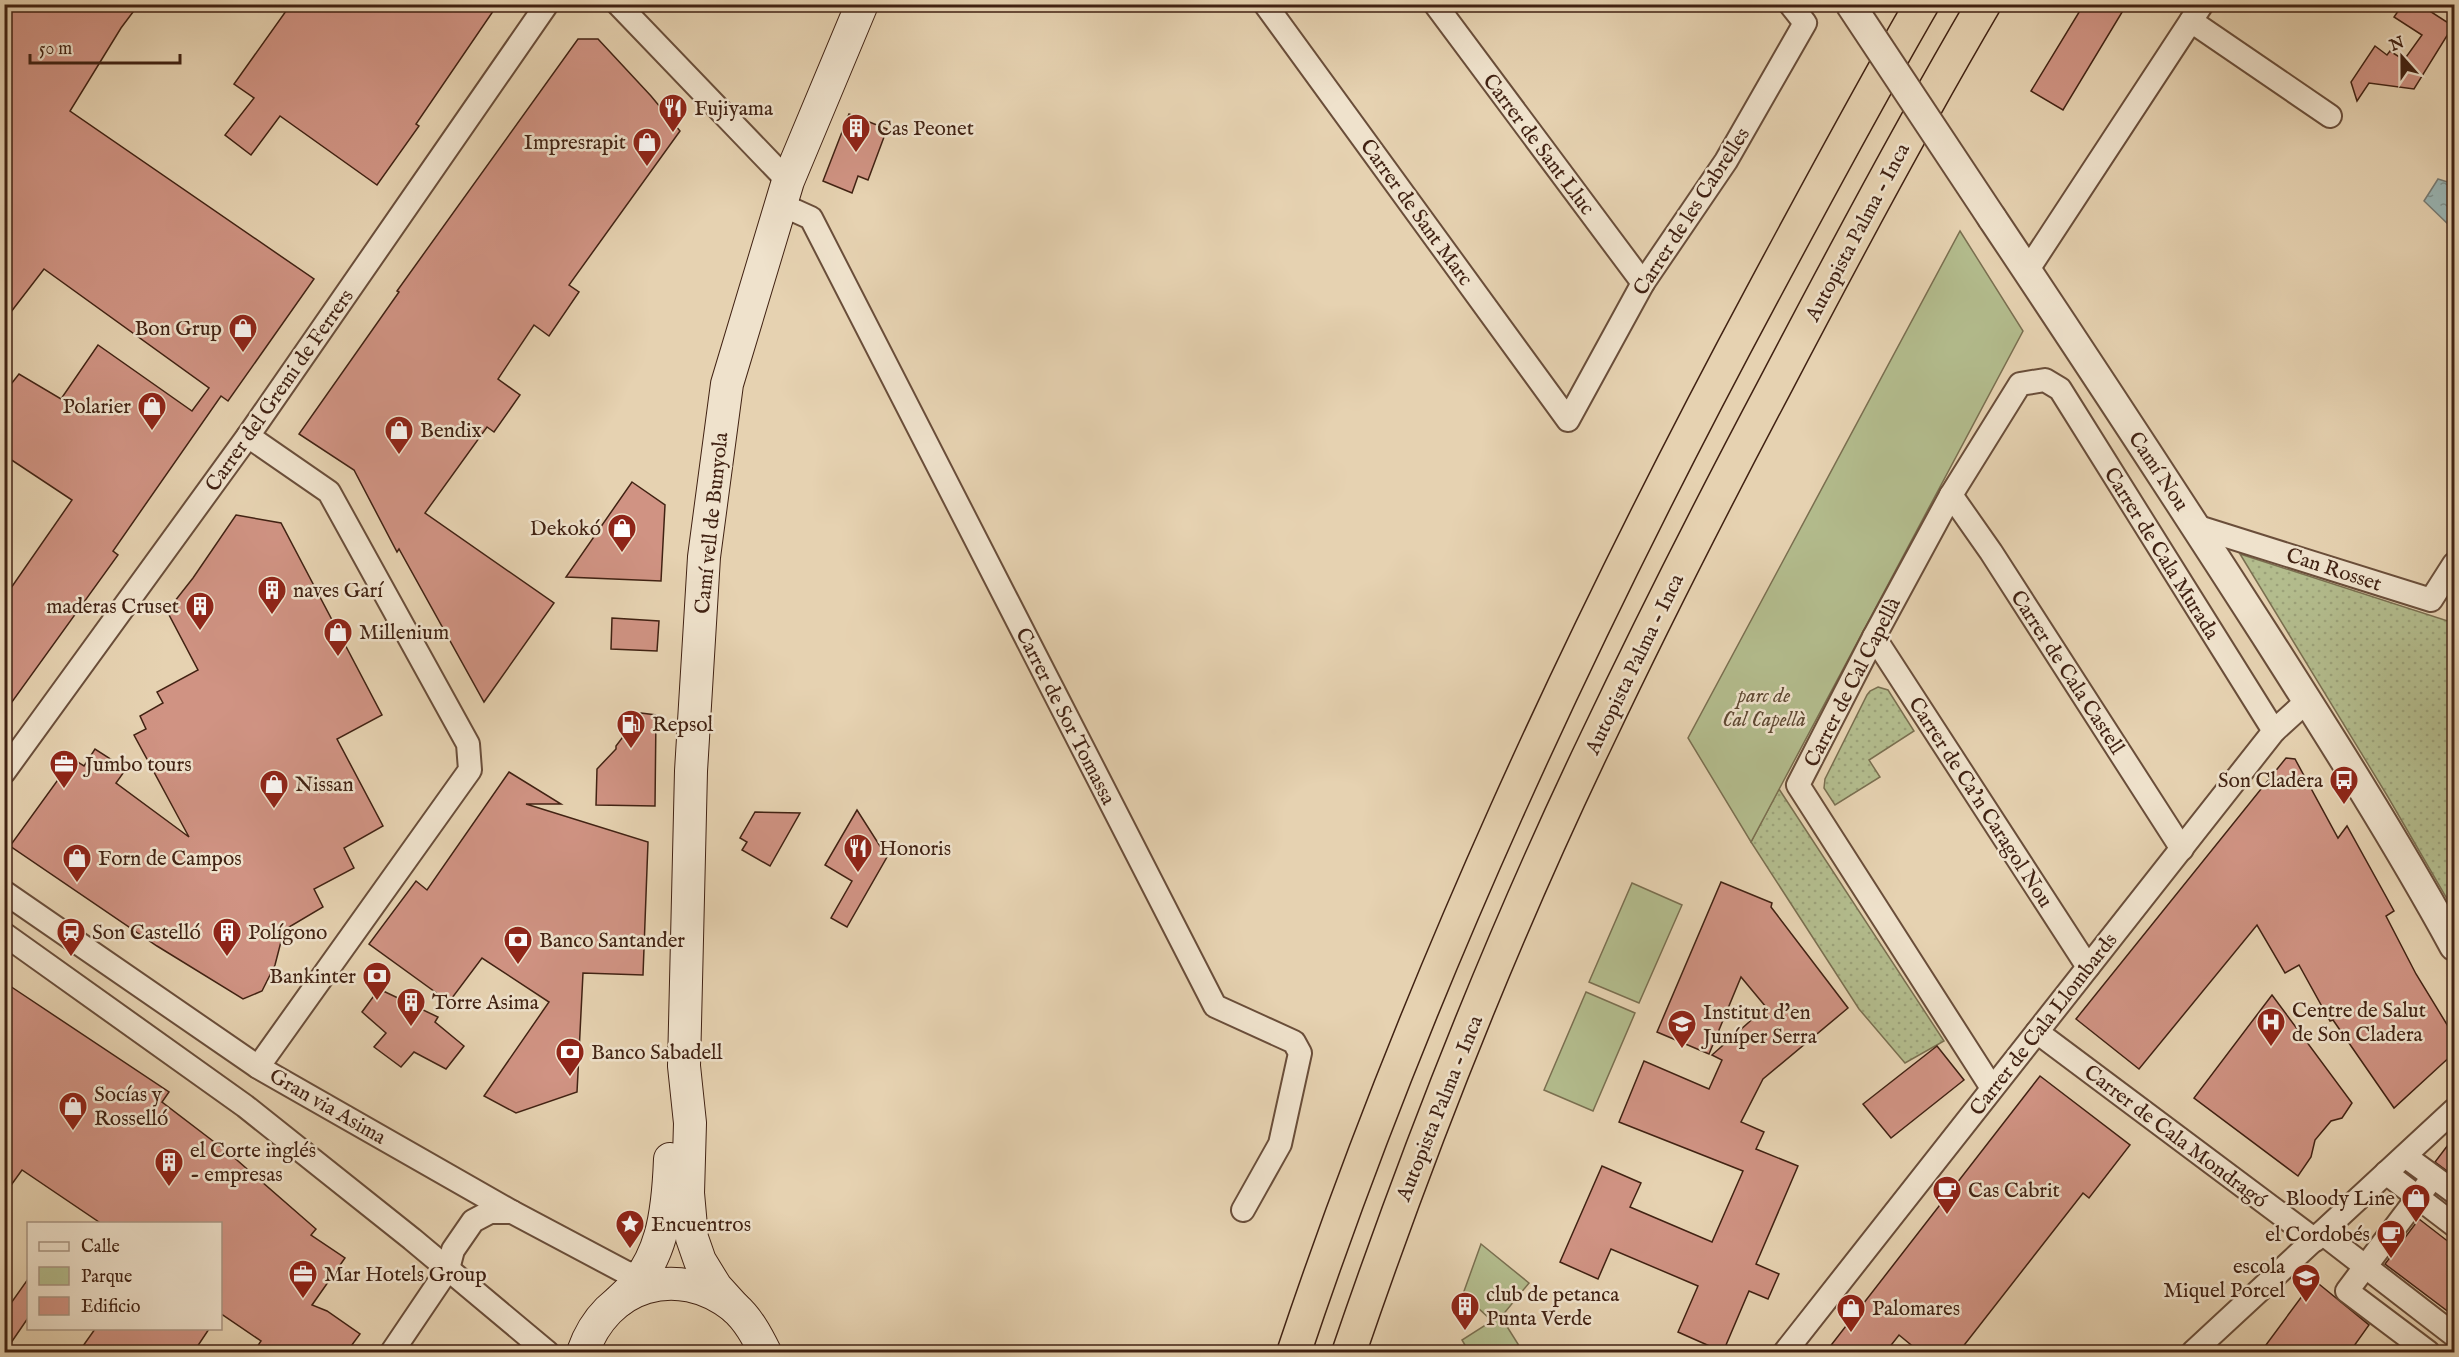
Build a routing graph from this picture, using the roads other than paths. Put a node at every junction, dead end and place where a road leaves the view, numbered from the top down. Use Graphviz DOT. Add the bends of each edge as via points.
graph roads {
  1 [pos="547,4"];
  2 [pos="618,4"];
  3 [pos="862,4"];
  4 [pos="1265,4"];
  5 [pos="1435,4"];
  6 [pos="1790,4"];
  7 [pos="1850,4"];
  8 [pos="1922,4"];
  9 [pos="1984,4"];
  10 [pos="2197,13"];
  11 [pos="2330,116"];
  12 [pos="784,193"];
  13 [pos="2027,271"];
  14 [pos="1643,283"];
  15 [pos="2045,380"];
  16 [pos="1568,420"];
  17 [pos="248,436"];
  18 [pos="1951,495"];
  19 [pos="2195,526"];
  20 [pos="2454,564"];
  21 [pos="1874,637"];
  22 [pos="2307,701"];
  23 [pos="2274,731"];
  24 [pos="4,772"];
  25 [pos="2182,849"];
  26 [pos="4,892"];
  27 [pos="4,934"];
  28 [pos="2454,946"];
  29 [pos="2088,967"];
  30 [pos="2037,1032"];
  31 [pos="684,1066"];
  32 [pos="258,1067"];
  33 [pos="1992,1088"];
  34 [pos="2454,1110"];
  35 [pos="2405,1155"];
  36 [pos="2386,1173"];
  37 [pos="2433,1177"];
  38 [pos="2454,1192"];
  39 [pos="2418,1198"];
  40 [pos="1243,1210"];
  41 [pos="512,1212"];
  42 [pos="2454,1225"];
  43 [pos="2318,1236"];
  44 [pos="2365,1267"];
  45 [pos="448,1269"];
  46 [pos="657,1281"];
  47 [pos="735,1308"];
  48 [pos="2454,1335"];
  49 [pos="392,1353"];
  50 [pos="547,1353"];
  51 [pos="583,1353"];
  52 [pos="765,1353"];
  53 [pos="1294,1353"];
  54 [pos="1348,1353"];
  55 [pos="1785,1353"];
  56 [pos="2193,1353"];
  57 [pos="2428,1353"];
  1 -- 17 [label="street, Carrer del Gremi de Ferrers"];
  2 -- 12 [label="street"];
  3 -- 12 [label="main road, Camí vell de Bunyola"];
  4 -- 16 [label="street, Carrer de Sant Marc"];
  5 -- 14 [label="street, Carrer de Sant Lluc"];
  6 -- 14 [label="street, Carrer de les Cabrelles" via="1804,23 1726,160"];
  7 -- 13 [label="street, Camí Nou, bridge"];
  8 -- 53 [label="highway" via="1703,405 1504,815 1378,1116"];
  9 -- 54 [label="highway, Autopista Palma - Inca" via="1838,266 1703,523 1595,742 1473,1022 1405,1193"];
  10 -- 11 [label="street"];
  10 -- 13 [label="street"];
  12 -- 31 [label="main road, Camí vell de Bunyola" via="727,384 704,557 692,771"];
  12 -- 40 [label="street, Carrer de Sor Tomassa" via="811,218 1215,1006 1294,1042 1299,1053 1280,1144"];
  13 -- 19 [label="street, Camí Nou"];
  14 -- 16 [label="street, Carrer de les Cabrelles"];
  15 -- 18 [label="street, Carrer de Cal Capellà" via="2020,384"];
  15 -- 23 [label="street, Carrer de Cala Murada" via="2060,390"];
  17 -- 24 [label="street, Carrer del Gremi de Ferrers"];
  17 -- 32 [label="street" via="328,492 468,744 470,770"];
  18 -- 21 [label="street, Carrer de Cal Capellà"];
  18 -- 25 [label="street, Carrer de Cala Castell"];
  19 -- 20 [label="street, Can Rosset" via="2431,600"];
  19 -- 22 [label="street, Camí Nou"];
  21 -- 29 [label="street, Carrer de Ca'n Caragol Nou"];
  21 -- 33 [label="street, Carrer de Cal Capellà" via="1798,785"];
  22 -- 23 [label="street, Carrer de Cala Llombards"];
  22 -- 28 [label="street, Camí Nou"];
  23 -- 25 [label="street, Carrer de Cala Llombards"];
  25 -- 29 [label="street, Carrer de Cala Llombards"];
  26 -- 32 [label="street, Gran via Asima"];
  27 -- 45 [label="street, Gran via Asima" via="245,1106"];
  29 -- 30 [label="street, Carrer de Cala Llombards"];
  30 -- 33 [label="street, Carrer de Cala Llombards"];
  30 -- 43 [label="street, Carrer de Cala Mondragó"];
  31 -- 46 [label="main road" via="672,1123 663,1223 655,1252"];
  31 -- 47 [label="main road" via="690,1123 692,1238 705,1270"];
  32 -- 41 [label="street, Gran via Asima"];
  33 -- 55 [label="street, Carrer de Cala Llombards"];
  34 -- 35 [label="street"];
  35 -- 36 [label="street"];
  35 -- 37 [label="street"];
  36 -- 39 [label="street"];
  36 -- 43 [label="street"];
  37 -- 38 [label="street"];
  37 -- 39 [label="street"];
  39 -- 42 [label="street"];
  39 -- 44 [label="street"];
  41 -- 45 [label="street" via="490,1212 473,1221 453,1250"];
  41 -- 46 [label="street, Gran via Asima" via="625,1272"];
  43 -- 44 [label="street, Carrer de Cala Mondragó"];
  43 -- 56 [label="street"];
  44 -- 48 [label="street, Carrer de Cala Mondragó"];
  44 -- 57 [label="street" via="2347,1291"];
  45 -- 49 [label="street"];
  45 -- 50 [label="street, Gran via Asima"];
  46 -- 47 [label="main road" via="700,1287"];
  46 -- 51 [label="main road" via="620,1300 597,1322"];
  47 -- 52 [label="main road"];
}
